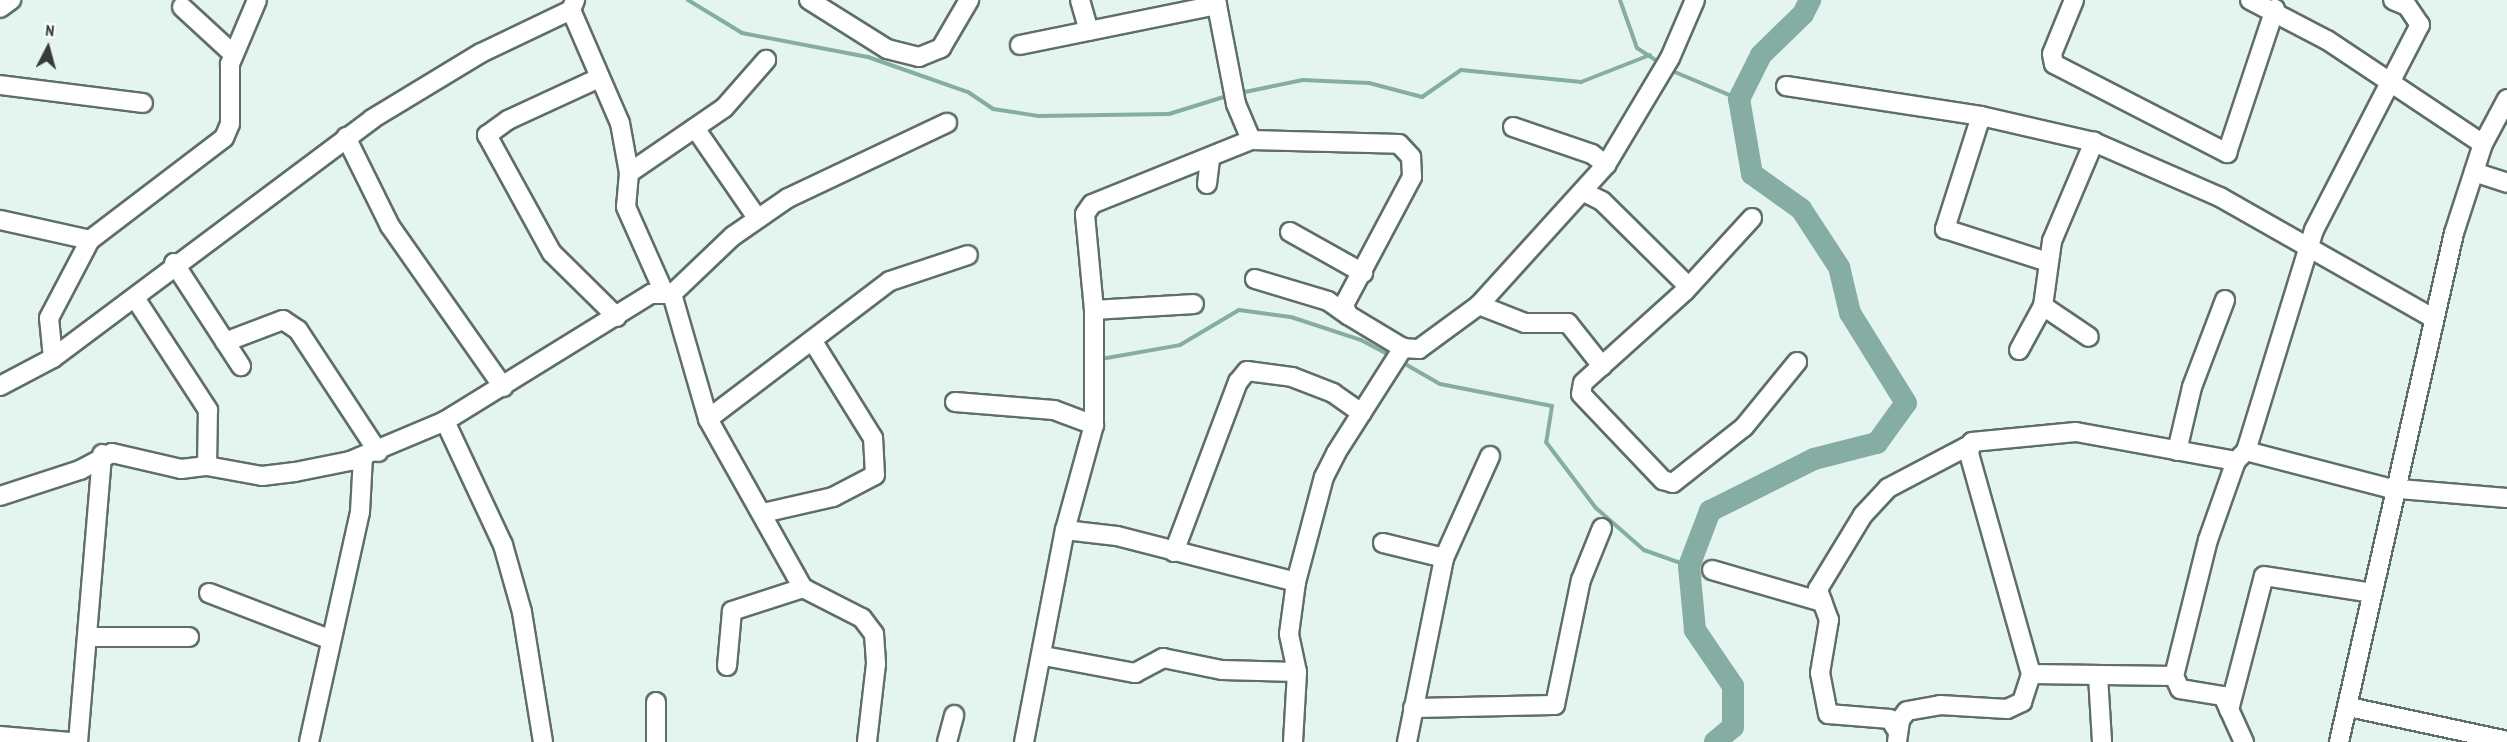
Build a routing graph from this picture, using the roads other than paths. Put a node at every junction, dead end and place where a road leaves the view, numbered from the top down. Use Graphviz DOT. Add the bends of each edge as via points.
graph roads {
  1 [pos="11,0"];
  2 [pos="257,0"];
  3 [pos="809,0"];
  4 [pos="969,0"];
  5 [pos="1080,0"];
  6 [pos="1695,0"];
  7 [pos="2074,0"];
  8 [pos="2250,0"];
  9 [pos="1216,2"];
  10 [pos="2404,2"];
  11 [pos="573,5"];
  12 [pos="182,7"];
  13 [pos="0,8"];
  14 [pos="2275,9"];
  15 [pos="1089,31"];
  16 [pos="1020,45"];
  17 [pos="232,53"];
  18 [pos="766,60"];
  19 [pos="599,78"];
  20 [pos="0,85"];
  21 [pos="1786,86"];
  22 [pos="2391,87"];
  23 [pos="2507,99"];
  24 [pos="142,102"];
  25 [pos="1980,116"];
  26 [pos="947,123"];
  27 [pos="1513,127"];
  28 [pos="695,128"];
  29 [pos="346,137"];
  30 [pos="1251,140"];
  31 [pos="2094,142"];
  32 [pos="2483,144"];
  33 [pos="1210,159"];
  34 [pos="1606,165"];
  35 [pos="2474,172"];
  36 [pos="629,173"];
  37 [pos="2507,183"];
  38 [pos="1207,184"];
  39 [pos="1584,192"];
  40 [pos="757,218"];
  41 [pos="1752,218"];
  42 [pos="0,220"];
  43 [pos="1290,232"];
  44 [pos="90,240"];
  45 [pos="2308,249"];
  46 [pos="968,255"];
  47 [pos="2048,262"];
  48 [pos="174,263"];
  49 [pos="1363,273"];
  50 [pos="1255,279"];
  51 [pos="1687,285"];
  52 [pos="668,292"];
  53 [pos="135,298"];
  54 [pos="2225,300"];
  55 [pos="1194,304"];
  56 [pos="1479,305"];
  57 [pos="2043,306"];
  58 [pos="1094,310"];
  59 [pos="1348,315"];
  60 [pos="617,317"];
  61 [pos="2433,318"];
  62 [pos="2089,337"];
  63 [pos="812,339"];
  64 [pos="225,342"];
  65 [pos="2019,350"];
  66 [pos="1399,356"];
  67 [pos="53,358"];
  68 [pos="1797,362"];
  69 [pos="241,366"];
  70 [pos="1602,366"];
  71 [pos="0,386"];
  72 [pos="503,387"];
  73 [pos="955,402"];
  74 [pos="1362,413"];
  75 [pos="708,419"];
  76 [pos="445,421"];
  77 [pos="1094,425"];
  78 [pos="1970,445"];
  79 [pos="2177,452"];
  80 [pos="102,454"];
  81 [pos="371,454"];
  82 [pos="1490,456"];
  83 [pos="2241,456"];
  84 [pos="207,466"];
  85 [pos="2401,486"];
  86 [pos="0,496"];
  87 [pos="2507,498"];
  88 [pos="764,513"];
  89 [pos="1602,528"];
  90 [pos="1065,530"];
  91 [pos="1383,543"];
  92 [pos="1174,552"];
  93 [pos="1444,558"];
  94 [pos="1712,570"];
  95 [pos="1296,582"];
  96 [pos="803,588"];
  97 [pos="209,593"];
  98 [pos="2372,593"];
  99 [pos="1822,602"];
  100 [pos="89,637"];
  101 [pos="189,637"];
  102 [pos="329,639"];
  103 [pos="1044,656"];
  104 [pos="727,666"];
  105 [pos="1297,672"];
  106 [pos="2031,674"];
  107 [pos="2098,676"];
  108 [pos="2174,676"];
  109 [pos="657,702"];
  110 [pos="2349,706"];
  111 [pos="1413,708"];
  112 [pos="2229,710"];
  113 [pos="954,715"];
  114 [pos="0,736"];
  115 [pos="1897,737"];
  116 [pos="30,741"];
  117 [pos="2507,741"];
  118 [pos="70,742"];
  119 [pos="78,742"];
  120 [pos="309,742"];
  121 [pos="543,742"];
  122 [pos="656,742"];
  123 [pos="867,742"];
  124 [pos="947,742"];
  125 [pos="1024,742"];
  126 [pos="1293,742"];
  127 [pos="1407,742"];
  128 [pos="2103,742"];
  129 [pos="2244,742"];
  130 [pos="2339,742"];
  1 -- 13 [label="street"];
  2 -- 17 [label="street"];
  3 -- 4 [label="street" via="887,49 919,57 941,48"];
  5 -- 15 [label="street"];
  6 -- 34 [label="street" via="1666,63"];
  7 -- 14 [label="street" via="2052,54 2054,64 2227,153"];
  8 -- 14 [label="street"];
  9 -- 15 [label="street"];
  9 -- 30 [label="street" via="1234,96"];
  10 -- 22 [label="street" via="2420,25"];
  11 -- 19 [label="street"];
  11 -- 29 [label="street" via="472,58"];
  12 -- 17 [label="street"];
  14 -- 22 [label="street"];
  15 -- 16 [label="street"];
  17 -- 44 [label="street" via="230,124 224,138"];
  18 -- 28 [label="street" via="724,108"];
  19 -- 36 [label="street" via="620,123"];
  19 -- 60 [label="street" via="508,120 487,135 552,254"];
  20 -- 24 [label="street"];
  21 -- 25 [label="street"];
  22 -- 32 [label="street"];
  22 -- 45 [label="street" via="2314,230"];
  23 -- 32 [label="street"];
  25 -- 31 [label="street"];
  25 -- 47 [label="street" via="1945,229"];
  26 -- 40 [label="street"];
  27 -- 34 [label="street" via="1592,154"];
  28 -- 36 [label="street"];
  28 -- 40 [label="street"];
  29 -- 48 [label="street"];
  29 -- 72 [label="street" via="390,226"];
  30 -- 33 [label="street"];
  30 -- 49 [label="street" via="1370,139 1399,144 1411,157 1412,177"];
  31 -- 45 [label="street" via="2220,197"];
  31 -- 47 [label="street"];
  32 -- 35 [label="street"];
  33 -- 38 [label="street"];
  33 -- 58 [label="street" via="1092,204 1085,214"];
  34 -- 39 [label="street"];
  35 -- 37 [label="street"];
  35 -- 61 [label="street"];
  36 -- 52 [label="street" via="626,207"];
  39 -- 51 [label="street" via="1602,201"];
  39 -- 56 [label="street"];
  40 -- 52 [label="street"];
  41 -- 51 [label="street"];
  42 -- 44 [label="street"];
  43 -- 49 [label="street"];
  44 -- 67 [label="street" via="48,318"];
  45 -- 61 [label="street"];
  45 -- 83 [label="street"];
  46 -- 63 [label="street" via="890,281"];
  47 -- 57 [label="street"];
  48 -- 53 [label="street"];
  48 -- 64 [label="street"];
  49 -- 59 [label="street" via="1344,305"];
  50 -- 59 [label="street" via="1328,301"];
  51 -- 70 [label="street"];
  52 -- 60 [label="street"];
  52 -- 75 [label="street"];
  53 -- 67 [label="street"];
  53 -- 84 [label="street" via="208,410"];
  54 -- 79 [label="street" via="2192,387"];
  55 -- 58 [label="street"];
  56 -- 66 [label="street" via="1419,349"];
  56 -- 70 [label="street" via="1525,323 1568,322"];
  57 -- 62 [label="street"];
  57 -- 65 [label="street"];
  58 -- 77 [label="street"];
  59 -- 66 [label="street"];
  60 -- 72 [label="street"];
  61 -- 85 [label="street"];
  63 -- 75 [label="street"];
  63 -- 88 [label="street" via="873,438 875,475 833,497"];
  64 -- 69 [label="street"];
  64 -- 81 [label="street" via="283,320 298,330"];
  66 -- 74 [label="street"];
  67 -- 71 [label="street"];
  68 -- 70 [label="street" via="1744,427 1674,483 1663,480 1581,394 1583,383"];
  72 -- 76 [label="street"];
  73 -- 77 [label="street" via="1054,410"];
  74 -- 92 [label="street" via="1334,393 1292,377 1247,371 1238,382"];
  74 -- 95 [label="street" via="1324,477"];
  75 -- 88 [label="street"];
  76 -- 81 [label="street"];
  76 -- 121 [label="street" via="503,545 522,612"];
  77 -- 90 [label="street"];
  78 -- 79 [label="street" via="2000,435 2076,432"];
  78 -- 99 [label="street" via="1888,488 1863,515 1818,589"];
  78 -- 106 [label="street"];
  79 -- 83 [label="street"];
  80 -- 84 [label="street" via="181,469"];
  80 -- 86 [label="street" via="80,470"];
  80 -- 100 [label="street"];
  81 -- 84 [label="street" via="262,476"];
  81 -- 102 [label="street"];
  82 -- 93 [label="street"];
  83 -- 85 [label="street" via="2350,480"];
  83 -- 108 [label="street" via="2208,540"];
  85 -- 87 [label="street"];
  85 -- 98 [label="street"];
  88 -- 96 [label="street"];
  89 -- 111 [label="street" via="1581,580 1555,705"];
  90 -- 92 [label="street" via="1118,536"];
  90 -- 103 [label="street"];
  91 -- 93 [label="street"];
  92 -- 95 [label="street"];
  93 -- 111 [label="street"];
  94 -- 99 [label="street"];
  95 -- 105 [label="street" via="1289,634"];
  96 -- 104 [label="street" via="732,611"];
  96 -- 123 [label="street" via="862,618 874,634 876,664"];
  97 -- 102 [label="street"];
  98 -- 110 [label="street"];
  98 -- 112 [label="street" via="2264,576"];
  99 -- 115 [label="street" via="1829,620 1821,697 1828,714 1890,719"];
  100 -- 101 [label="street"];
  100 -- 119 [label="street"];
  102 -- 120 [label="street"];
  103 -- 105 [label="street" via="1135,673 1163,658 1222,670"];
  103 -- 125 [label="street"];
  105 -- 126 [label="street"];
  106 -- 107 [label="street"];
  106 -- 115 [label="street" via="2016,706 1940,705 1907,711"];
  107 -- 108 [label="street"];
  107 -- 128 [label="street"];
  108 -- 112 [label="street" via="2180,689 2223,696"];
  109 -- 122 [label="street"];
  110 -- 117 [label="street"];
  110 -- 130 [label="street"];
  111 -- 127 [label="street"];
  112 -- 129 [label="street"];
  113 -- 124 [label="street"];
  114 -- 116 [label="street"];
  116 -- 118 [label="street"];
}
